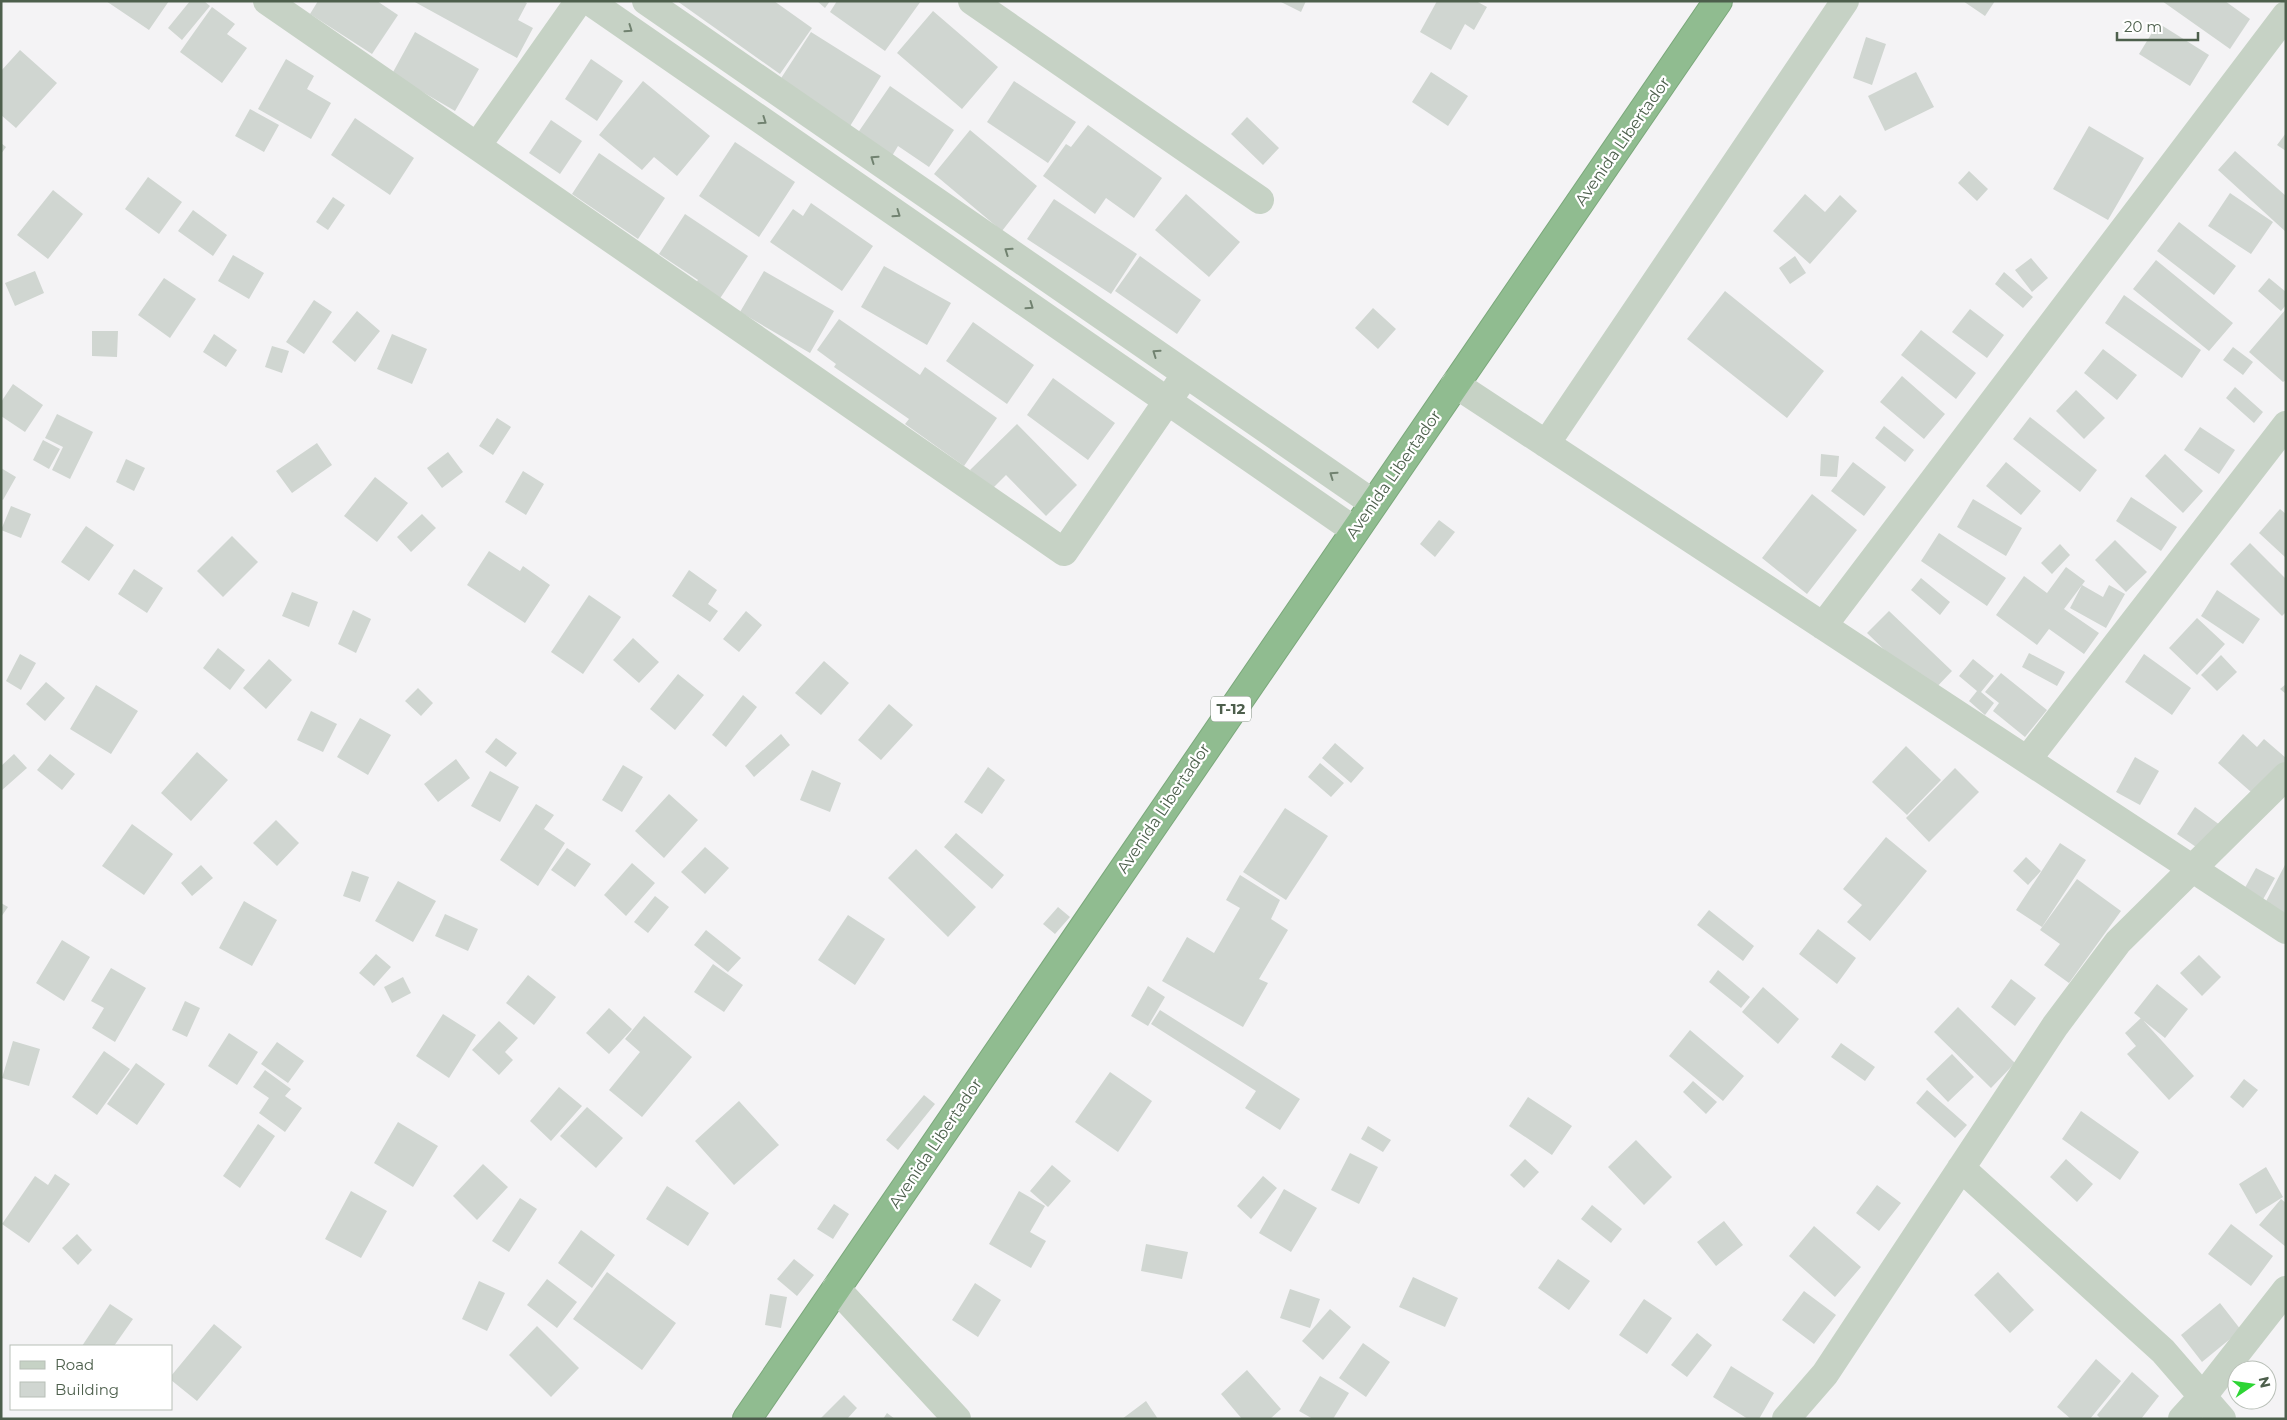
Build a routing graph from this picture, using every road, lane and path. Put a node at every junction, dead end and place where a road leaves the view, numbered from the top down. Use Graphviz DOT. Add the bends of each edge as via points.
graph roads {
  1 [pos="267,1"];
  2 [pos="579,1"];
  3 [pos="589,1"];
  4 [pos="646,1"];
  5 [pos="972,1"];
  6 [pos="1718,1"];
  7 [pos="1845,1"];
  8 [pos="2286,14"];
  9 [pos="477,146"];
  10 [pos="1260,200"];
  11 [pos="1186,374"];
  12 [pos="1455,384"];
  13 [pos="1168,401"];
  14 [pos="2286,425"];
  15 [pos="1546,444"];
  16 [pos="1373,503"];
  17 [pos="1354,530"];
  18 [pos="1823,626"];
  19 [pos="2026,760"];
  20 [pos="2286,776"];
  21 [pos="2192,869"];
  22 [pos="2286,930"];
  23 [pos="1961,1168"];
  24 [pos="836,1288"];
  25 [pos="2286,1290"];
  26 [pos="2203,1396"];
  27 [pos="746,1419"];
  28 [pos="957,1419"];
  29 [pos="1786,1419"];
  30 [pos="2182,1419"];
  31 [pos="2222,1419"];
  1 -- 9 [label="street"];
  2 -- 9 [label="street"];
  3 -- 13 [label="street, one-way"];
  11 -- 4 [label="street, one-way"];
  5 -- 10 [label="street"];
  6 -- 12 [label="highway, Avenida Libertador / T-12"];
  7 -- 15 [label="street"];
  8 -- 18 [label="street"];
  9 -- 13 [label="street" via="1064,552"];
  11 -- 13 [label="street"];
  16 -- 11 [label="street, one-way"];
  12 -- 15 [label="street"];
  12 -- 16 [label="highway, Avenida Libertador / T-12"];
  13 -- 17 [label="street"];
  14 -- 19 [label="street"];
  15 -- 18 [label="street"];
  16 -- 17 [label="highway, Avenida Libertador / T-12"];
  17 -- 24 [label="highway, Avenida Libertador / T-12"];
  18 -- 19 [label="street"];
  19 -- 21 [label="street"];
  20 -- 21 [label="street"];
  21 -- 22 [label="street"];
  21 -- 23 [label="street" via="2113,949 2055,1026"];
  23 -- 26 [label="street" via="2140,1328"];
  23 -- 29 [label="street" via="1825,1374"];
  24 -- 27 [label="highway, Avenida Libertador / T-12"];
  24 -- 28 [label="street"];
  25 -- 26 [label="street"];
  26 -- 30 [label="street"];
  26 -- 31 [label="street"];
}
